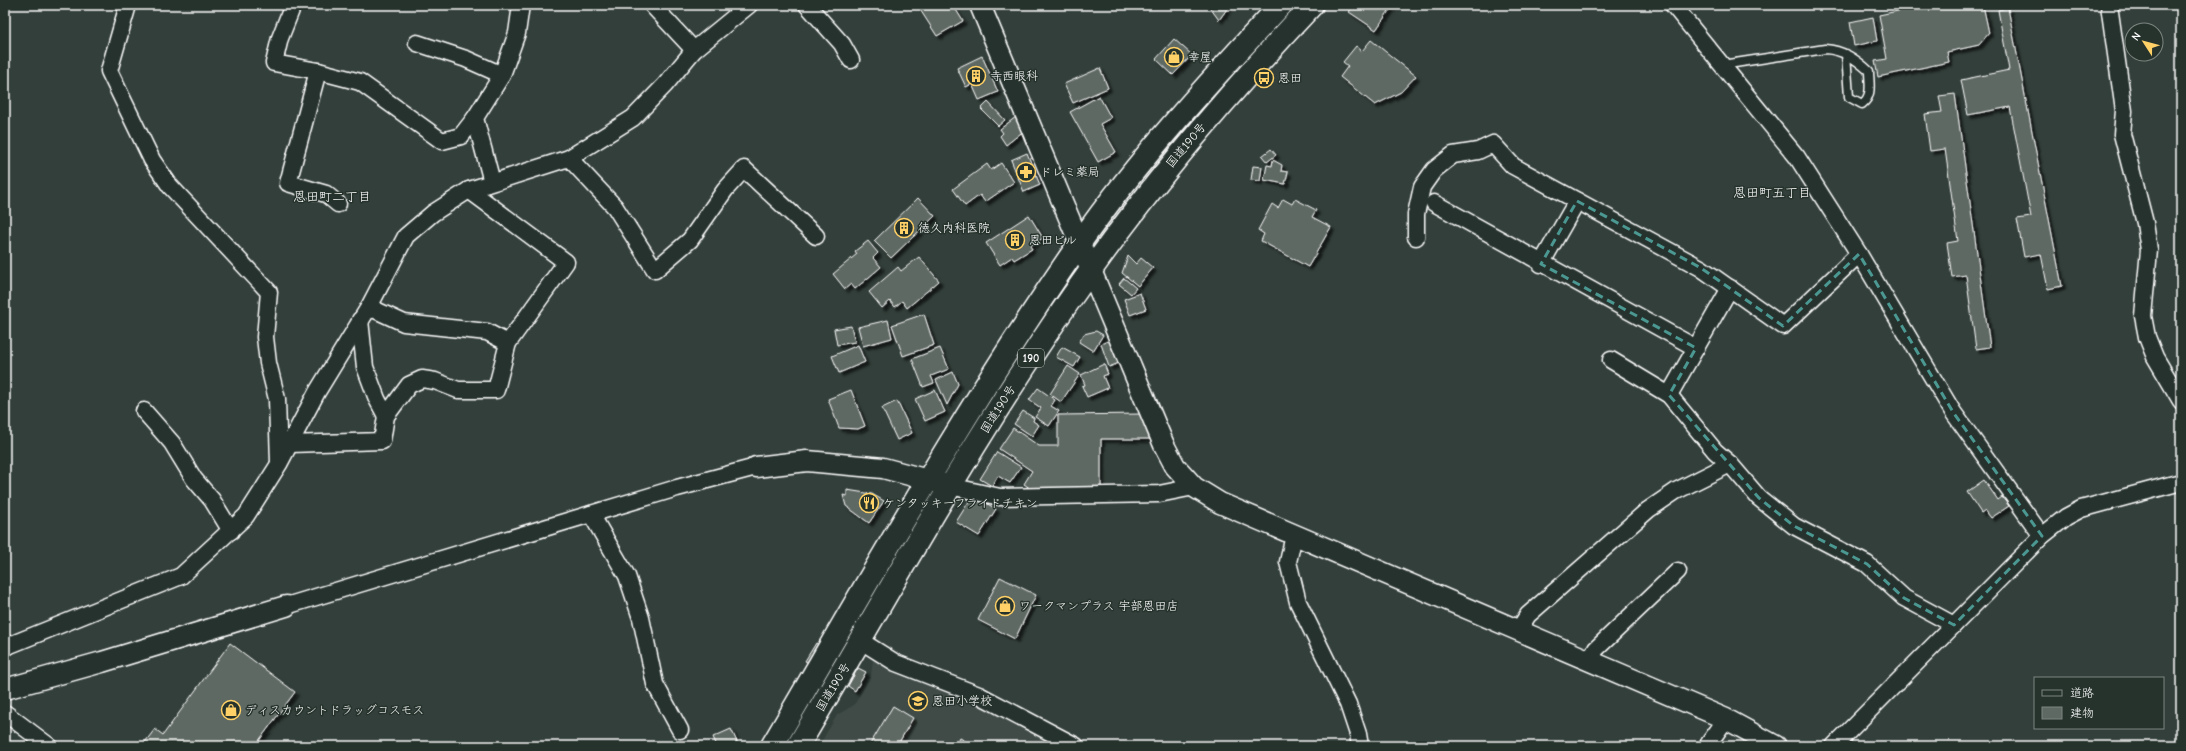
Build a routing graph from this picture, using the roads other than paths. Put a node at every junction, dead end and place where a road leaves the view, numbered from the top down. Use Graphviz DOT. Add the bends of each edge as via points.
graph roads {
  1 [pos="128,5"];
  2 [pos="293,5"];
  3 [pos="521,5"];
  4 [pos="652,5"];
  5 [pos="749,5"];
  6 [pos="807,5"];
  7 [pos="980,5"];
  8 [pos="1281,5"];
  9 [pos="1312,5"];
  10 [pos="1673,5"];
  11 [pos="2109,5"];
  12 [pos="417,43"];
  13 [pos="694,50"];
  14 [pos="1846,54"];
  15 [pos="850,60"];
  16 [pos="1722,65"];
  17 [pos="318,71"];
  18 [pos="502,76"];
  19 [pos="475,118"];
  20 [pos="569,158"];
  21 [pos="492,182"];
  22 [pos="468,190"];
  23 [pos="1577,202"];
  24 [pos="1434,203"];
  25 [pos="338,204"];
  26 [pos="816,236"];
  27 [pos="1416,237"];
  28 [pos="1080,242"];
  29 [pos="1859,254"];
  30 [pos="1542,264"];
  31 [pos="1090,270"];
  32 [pos="1730,288"];
  33 [pos="365,313"];
  34 [pos="508,343"];
  35 [pos="1696,348"];
  36 [pos="1611,360"];
  37 [pos="1669,395"];
  38 [pos="2181,401"];
  39 [pos="144,410"];
  40 [pos="386,416"];
  41 [pos="290,444"];
  42 [pos="280,464"];
  43 [pos="1730,464"];
  44 [pos="756,467"];
  45 [pos="928,480"];
  46 [pos="2181,482"];
  47 [pos="950,486"];
  48 [pos="1194,487"];
  49 [pos="591,514"];
  50 [pos="230,531"];
  51 [pos="1294,535"];
  52 [pos="2042,536"];
  53 [pos="1678,571"];
  54 [pos="286,606"];
  55 [pos="1954,626"];
  56 [pos="1519,629"];
  57 [pos="861,641"];
  58 [pos="5,647"];
  59 [pos="1590,660"];
  60 [pos="5,689"];
  61 [pos="5,713"];
  62 [pos="1726,719"];
  63 [pos="680,730"];
  64 [pos="49,746"];
  65 [pos="772,746"];
  66 [pos="798,746"];
  67 [pos="1076,746"];
  68 [pos="1360,746"];
  69 [pos="1707,746"];
  70 [pos="1776,746"];
  71 [pos="1834,746"];
  1 -- 42 [label="street" via="109,71 125,100 141,140 170,186 269,292 265,337 277,399"];
  2 -- 17 [label="street" via="280,38 274,64"];
  3 -- 18 [label="street" via="517,33"];
  4 -- 13 [label="street"];
  5 -- 13 [label="street"];
  6 -- 15 [label="street" via="842,44"];
  7 -- 28 [label="street"];
  8 -- 28 [label="highway, 国道190号 / 190" via="1202,90"];
  9 -- 31 [label="highway, 国道190号 / 190" via="1162,173"];
  10 -- 16 [label="street"];
  11 -- 38 [label="street" via="2124,111 2122,134 2145,223 2149,250 2143,316 2147,337 2155,357"];
  12 -- 18 [label="street"];
  13 -- 20 [label="street" via="633,118"];
  14 -- 14 [label="lane" via="1869,71 1870,94 1862,104 1849,97"];
  14 -- 16 [label="lane" via="1838,50 1825,49"];
  16 -- 29 [label="street" via="1796,157"];
  17 -- 19 [label="street" via="360,82 442,141 461,136"];
  17 -- 25 [label="street" via="288,183 326,194"];
  18 -- 19 [label="street"];
  19 -- 21 [label="street"];
  20 -- 21 [label="street"];
  20 -- 26 [label="street" via="615,207 655,270 690,240 725,190 744,169"];
  21 -- 22 [label="street"];
  22 -- 33 [label="street" via="433,213 406,236"];
  22 -- 34 [label="street" via="566,262"];
  23 -- 27 [label="street" via="1513,166 1493,144 1478,151 1454,155 1434,170 1422,187 1416,214"];
  23 -- 30 [label="street"];
  23 -- 32 [label="street" via="1701,268"];
  24 -- 30 [label="street"];
  28 -- 31 [label="street"];
  28 -- 45 [label="highway, 国道190号 / 190" via="1020,332"];
  29 -- 32 [label="street" via="1783,326"];
  29 -- 52 [label="street" via="1953,412"];
  30 -- 35 [label="street"];
  31 -- 47 [label="highway, 国道190号 / 190" via="1004,398"];
  31 -- 48 [label="street" via="1164,445 1175,466"];
  32 -- 35 [label="street"];
  33 -- 34 [label="street" via="404,323 487,332"];
  33 -- 40 [label="street" via="365,367"];
  33 -- 41 [label="street" via="317,392"];
  34 -- 40 [label="street" via="496,390 458,390 422,379 409,385"];
  35 -- 37 [label="street"];
  36 -- 37 [label="street"];
  37 -- 43 [label="street" via="1715,451"];
  39 -- 50 [label="street" via="212,500"];
  40 -- 41 [label="street" via="382,441"];
  41 -- 42 [label="street"];
  42 -- 50 [label="street" via="246,516"];
  43 -- 55 [label="street" via="1759,498 1794,526 1867,564 1904,598"];
  43 -- 56 [label="street" via="1676,490 1648,510 1528,614"];
  44 -- 45 [label="street" via="807,462 883,468"];
  44 -- 49 [label="street"];
  45 -- 47 [label="street"];
  45 -- 65 [label="highway, 国道190号 / 190"];
  46 -- 52 [label="street" via="2081,509"];
  47 -- 48 [label="street" via="1000,497 1159,494"];
  47 -- 57 [label="highway, 国道190号 / 190"];
  48 -- 51 [label="street" via="1220,503"];
  49 -- 54 [label="street"];
  49 -- 63 [label="street" via="627,576 641,618 655,684"];
  50 -- 58 [label="street" via="181,576"];
  51 -- 56 [label="street"];
  51 -- 68 [label="street" via="1288,562 1298,602 1348,704"];
  52 -- 55 [label="street"];
  53 -- 59 [label="street" via="1596,649"];
  54 -- 60 [label="street"];
  55 -- 71 [label="street"];
  56 -- 59 [label="street"];
  57 -- 66 [label="highway, 国道190号 / 190"];
  57 -- 67 [label="street" via="896,664 979,695"];
  59 -- 62 [label="street"];
  61 -- 64 [label="street"];
  62 -- 69 [label="street"];
  62 -- 70 [label="street"];
}
